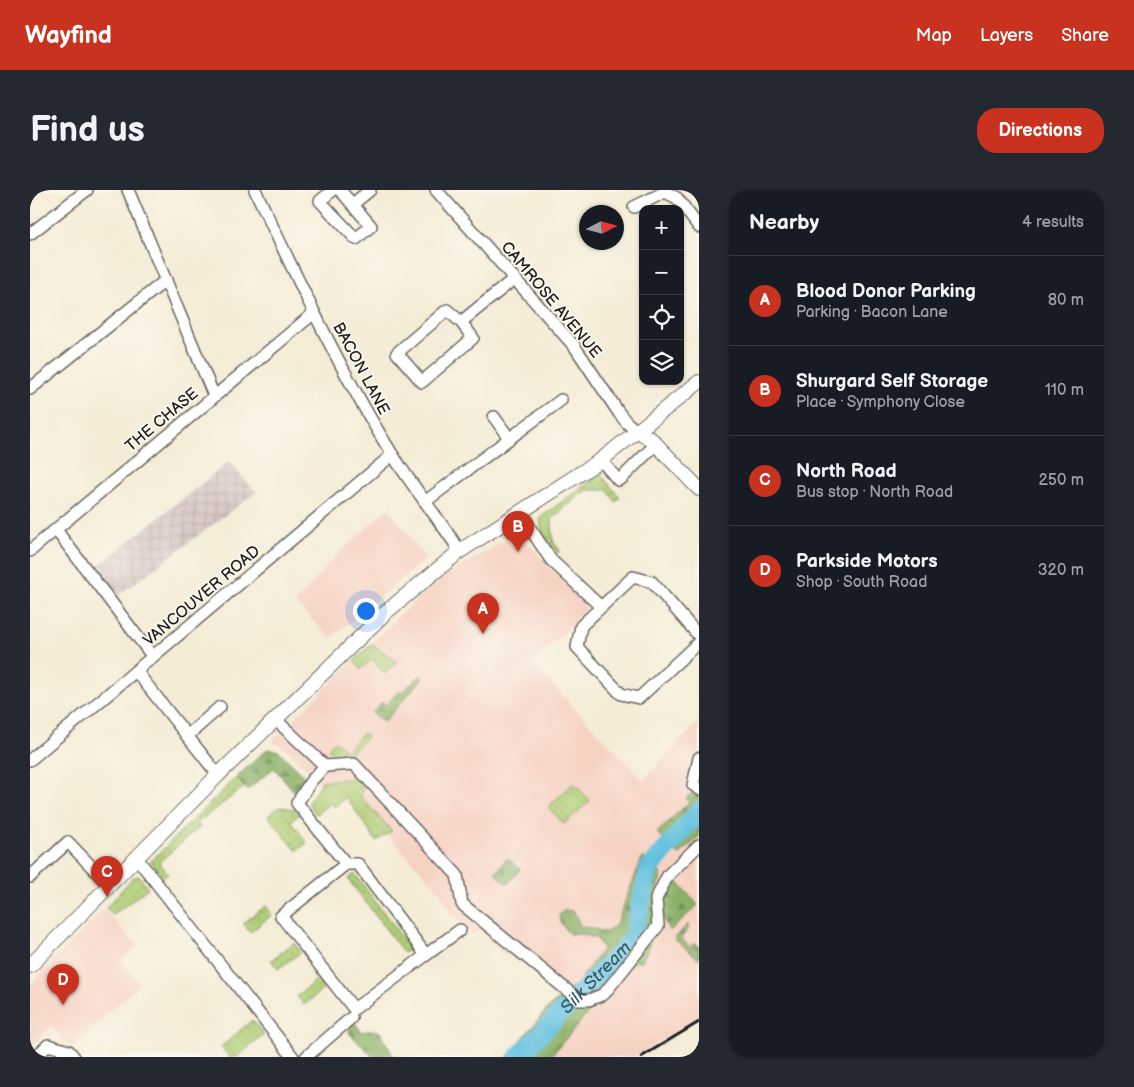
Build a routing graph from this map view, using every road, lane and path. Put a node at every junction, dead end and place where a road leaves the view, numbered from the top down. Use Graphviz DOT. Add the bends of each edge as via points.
graph roads {
  1 [pos="87,190"];
  2 [pos="128,190"];
  3 [pos="255,190"];
  4 [pos="333,190"];
  5 [pos="340,190"];
  6 [pos="370,190"];
  7 [pos="438,191"];
  8 [pos="353,204"];
  9 [pos="634,207"];
  10 [pos="699,227"];
  11 [pos="30,234"];
  12 [pos="515,278"];
  13 [pos="166,280"];
  14 [pos="314,313"];
  15 [pos="461,322"];
  16 [pos="699,382"];
  17 [pos="30,389"];
  18 [pos="214,396"];
  19 [pos="561,400"];
  20 [pos="494,417"];
  21 [pos="638,432"];
  22 [pos="509,438"];
  23 [pos="656,444"];
  24 [pos="392,455"];
  25 [pos="601,460"];
  26 [pos="699,489"];
  27 [pos="426,501"];
  28 [pos="520,513"];
  29 [pos="56,530"];
  30 [pos="30,551"];
  31 [pos="460,551"];
  32 [pos="600,606"];
  33 [pos="699,636"];
  34 [pos="699,642"];
  35 [pos="153,657"];
  36 [pos="136,671"];
  37 [pos="220,707"];
  38 [pos="275,719"];
  39 [pos="187,736"];
  40 [pos="699,758"];
  41 [pos="30,760"];
  42 [pos="325,766"];
  43 [pos="218,775"];
  44 [pos="699,789"];
  45 [pos="699,845"];
  46 [pos="136,857"];
  47 [pos="346,864"];
  48 [pos="30,877"];
  49 [pos="109,885"];
  50 [pos="460,930"];
  51 [pos="426,954"];
  52 [pos="30,966"];
  53 [pos="351,1018"];
  54 [pos="36,1057"];
  55 [pos="74,1057"];
  56 [pos="294,1057"];
  57 [pos="306,1057"];
  1 -- 11 [label="street"];
  2 -- 13 [label="street"];
  3 -- 14 [label="street, BACON LANE"];
  4 -- 8 [label="street" via="320,200 356,239 372,226"];
  5 -- 8 [label="street"];
  6 -- 8 [label="street"];
  7 -- 12 [label="street, CAMROSE AVENUE"];
  9 -- 10 [label="street" via="664,192 677,198"];
  12 -- 15 [label="street"];
  12 -- 21 [label="street, CAMROSE AVENUE" via="575,347 627,423"];
  13 -- 17 [label="street"];
  13 -- 18 [label="street"];
  14 -- 18 [label="street, THE CHASE"];
  14 -- 24 [label="street, BACON LANE"];
  15 -- 15 [label="street" via="447,310 397,353 422,382 473,338"];
  16 -- 21 [label="main road"];
  18 -- 29 [label="street, THE CHASE"];
  19 -- 22 [label="street"];
  20 -- 22 [label="street"];
  21 -- 23 [label="main road"];
  21 -- 25 [label="main road"];
  22 -- 27 [label="street"];
  23 -- 25 [label="street" via="618,480"];
  23 -- 26 [label="main road"];
  24 -- 27 [label="street, BACON LANE"];
  24 -- 35 [label="street, VANCOUVER ROAD"];
  25 -- 28 [label="main road"];
  27 -- 31 [label="street, BACON LANE"];
  28 -- 31 [label="main road"];
  28 -- 32 [label="street" via="551,560"];
  29 -- 30 [label="street, THE CHASE"];
  29 -- 35 [label="street"];
  31 -- 38 [label="main road" via="378,619"];
  32 -- 33 [label="street" via="633,576 652,582"];
  32 -- 34 [label="street" via="581,626 577,647 621,694 639,698"];
  35 -- 36 [label="street, VANCOUVER ROAD"];
  36 -- 39 [label="street"];
  36 -- 41 [label="street, VANCOUVER ROAD"];
  37 -- 39 [label="street"];
  38 -- 42 [label="street"];
  38 -- 43 [label="main road"];
  39 -- 43 [label="street"];
  40 -- 44 [label="street" via="693,785"];
  42 -- 45 [label="street" via="354,764 457,875 462,904 575,996 589,1000 604,994 658,926 656,900 668,875"];
  42 -- 47 [label="street" via="297,803"];
  43 -- 46 [label="main road"];
  46 -- 49 [label="main road"];
  46 -- 56 [label="street"];
  47 -- 51 [label="street" via="358,864"];
  47 -- 51 [label="street" via="281,916 354,1009"];
  48 -- 49 [label="street" via="68,842"];
  49 -- 52 [label="main road"];
  50 -- 51 [label="street"];
  53 -- 57 [label="street"];
  54 -- 55 [label="street" via="48,1045 69,1051"];
}
